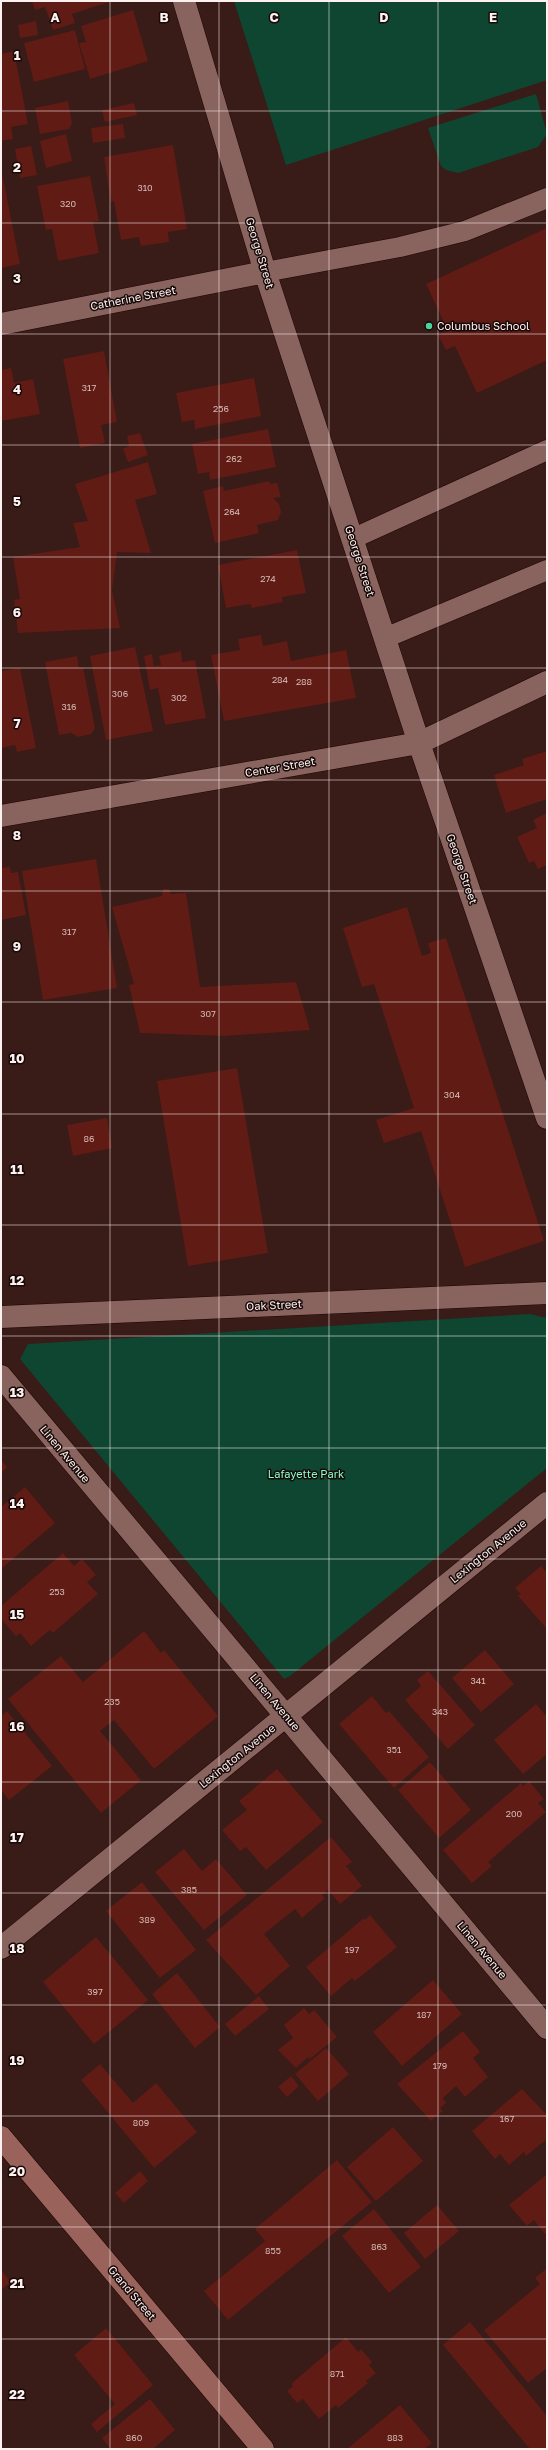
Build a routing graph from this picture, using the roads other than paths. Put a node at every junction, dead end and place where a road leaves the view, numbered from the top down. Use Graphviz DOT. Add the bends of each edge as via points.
graph roads {
  1 [pos="184,1"];
  2 [pos="547,198"];
  3 [pos="265,272"];
  4 [pos="1,324"];
  5 [pos="547,450"];
  6 [pos="352,539"];
  7 [pos="547,570"];
  8 [pos="385,638"];
  9 [pos="547,682"];
  10 [pos="419,743"];
  11 [pos="1,816"];
  12 [pos="547,1118"];
  13 [pos="547,1293"];
  14 [pos="1,1318"];
  15 [pos="1,1376"];
  16 [pos="547,1503"];
  17 [pos="287,1716"];
  18 [pos="1,1948"];
  19 [pos="547,2028"];
  20 [pos="1,2137"];
  21 [pos="263,2449"];
  1 -- 3 [label="street, George Street"];
  2 -- 3 [label="lane" via="465,231"];
  3 -- 4 [label="street, Catherine Street"];
  3 -- 6 [label="street, George Street"];
  5 -- 6 [label="lane"];
  6 -- 8 [label="street, George Street"];
  7 -- 8 [label="lane"];
  8 -- 10 [label="street, George Street"];
  9 -- 10 [label="street, Center Street"];
  10 -- 11 [label="street, Center Street"];
  10 -- 12 [label="street, George Street"];
  13 -- 14 [label="street, Oak Street"];
  15 -- 17 [label="street, Linen Avenue"];
  16 -- 17 [label="street, Lexington Avenue"];
  17 -- 18 [label="street, Lexington Avenue"];
  17 -- 19 [label="street, Linen Avenue"];
  20 -- 21 [label="street, Grand Street"];
}
